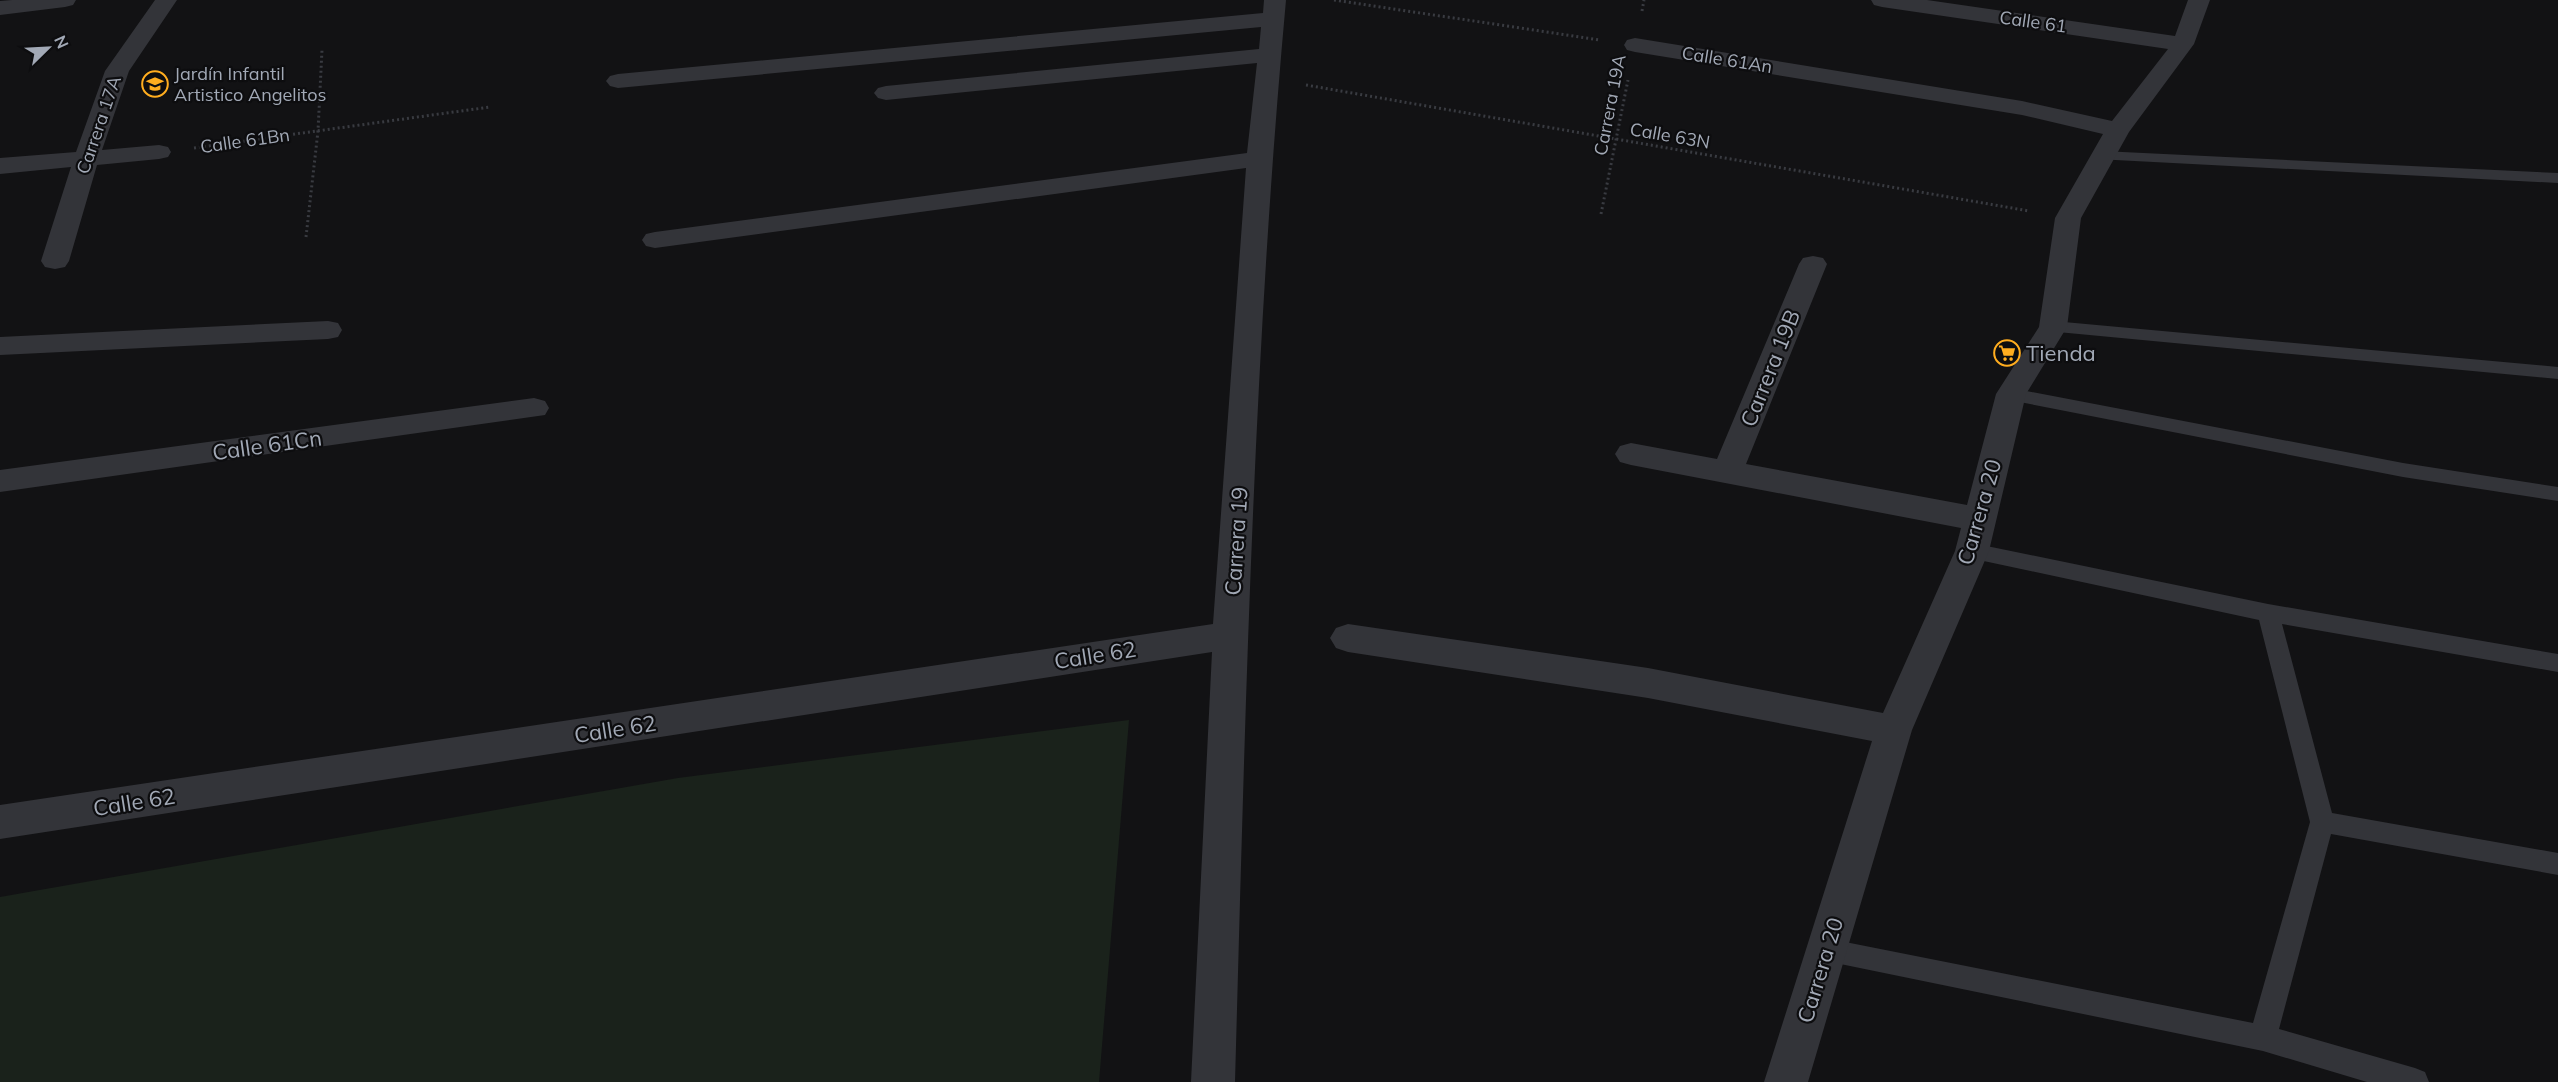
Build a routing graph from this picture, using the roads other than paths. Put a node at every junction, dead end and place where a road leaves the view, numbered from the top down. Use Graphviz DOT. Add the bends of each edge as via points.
graph roads {
  1 [pos="65,0"];
  2 [pos="166,0"];
  3 [pos="1882,0"];
  4 [pos="2199,0"];
  5 [pos="0,8"];
  6 [pos="1274,9"];
  7 [pos="2183,44"];
  8 [pos="1635,45"];
  9 [pos="1268,66"];
  10 [pos="618,81"];
  11 [pos="886,93"];
  12 [pos="2110,143"];
  13 [pos="159,152"];
  14 [pos="1259,159"];
  15 [pos="86,160"];
  16 [pos="0,166"];
  17 [pos="2558,177"];
  18 [pos="655,240"];
  19 [pos="55,261"];
  20 [pos="1813,264"];
  21 [pos="2053,327"];
  22 [pos="328,330"];
  23 [pos="0,346"];
  24 [pos="2558,373"];
  25 [pos="2010,394"];
  26 [pos="534,408"];
  27 [pos="1631,454"];
  28 [pos="1727,472"];
  29 [pos="0,481"];
  30 [pos="2558,494"];
  31 [pos="1980,519"];
  32 [pos="1972,551"];
  33 [pos="2268,613"];
  34 [pos="1230,635"];
  35 [pos="1348,638"];
  36 [pos="2558,663"];
  37 [pos="1894,730"];
  38 [pos="0,822"];
  39 [pos="2322,822"];
  40 [pos="2558,864"];
  41 [pos="1825,950"];
  42 [pos="2263,1038"];
  43 [pos="1212,1082"];
  44 [pos="1786,1082"];
  45 [pos="2415,1082"];
  1 -- 5 [label="street"];
  2 -- 15 [label="street, Carrera 17A" via="117,71"];
  3 -- 7 [label="street, Calle 61"];
  4 -- 7 [label="street, Carrera 20"];
  6 -- 9 [label="street, Carrera 19"];
  6 -- 10 [label="street"];
  7 -- 12 [label="street, Carrera 20"];
  8 -- 12 [label="street, Calle 61An" via="2022,108"];
  9 -- 11 [label="street"];
  9 -- 14 [label="street, Carrera 19"];
  12 -- 17 [label="lane"];
  12 -- 21 [label="street, Carrera 20" via="2068,218"];
  13 -- 15 [label="street"];
  14 -- 18 [label="street"];
  14 -- 34 [label="street, Carrera 19"];
  15 -- 16 [label="street"];
  15 -- 19 [label="street, Carrera 17A"];
  20 -- 28 [label="street, Carrera 19B"];
  21 -- 24 [label="lane"];
  21 -- 25 [label="street, Carrera 20"];
  22 -- 23 [label="street"];
  25 -- 30 [label="lane" via="2403,470"];
  25 -- 31 [label="street, Carrera 20"];
  26 -- 29 [label="street, Calle 61Cn"];
  27 -- 28 [label="street"];
  28 -- 31 [label="street"];
  31 -- 32 [label="street, Carrera 20"];
  32 -- 33 [label="lane"];
  32 -- 37 [label="street, Carrera 20"];
  33 -- 36 [label="lane"];
  33 -- 39 [label="lane"];
  34 -- 38 [label="street, Calle 62"];
  34 -- 43 [label="street, Carrera 19"];
  35 -- 37 [label="street" via="1648,683"];
  37 -- 41 [label="street, Carrera 20"];
  39 -- 40 [label="lane"];
  39 -- 42 [label="lane"];
  41 -- 42 [label="lane"];
  41 -- 44 [label="street, Carrera 20"];
  42 -- 45 [label="lane"];
}
